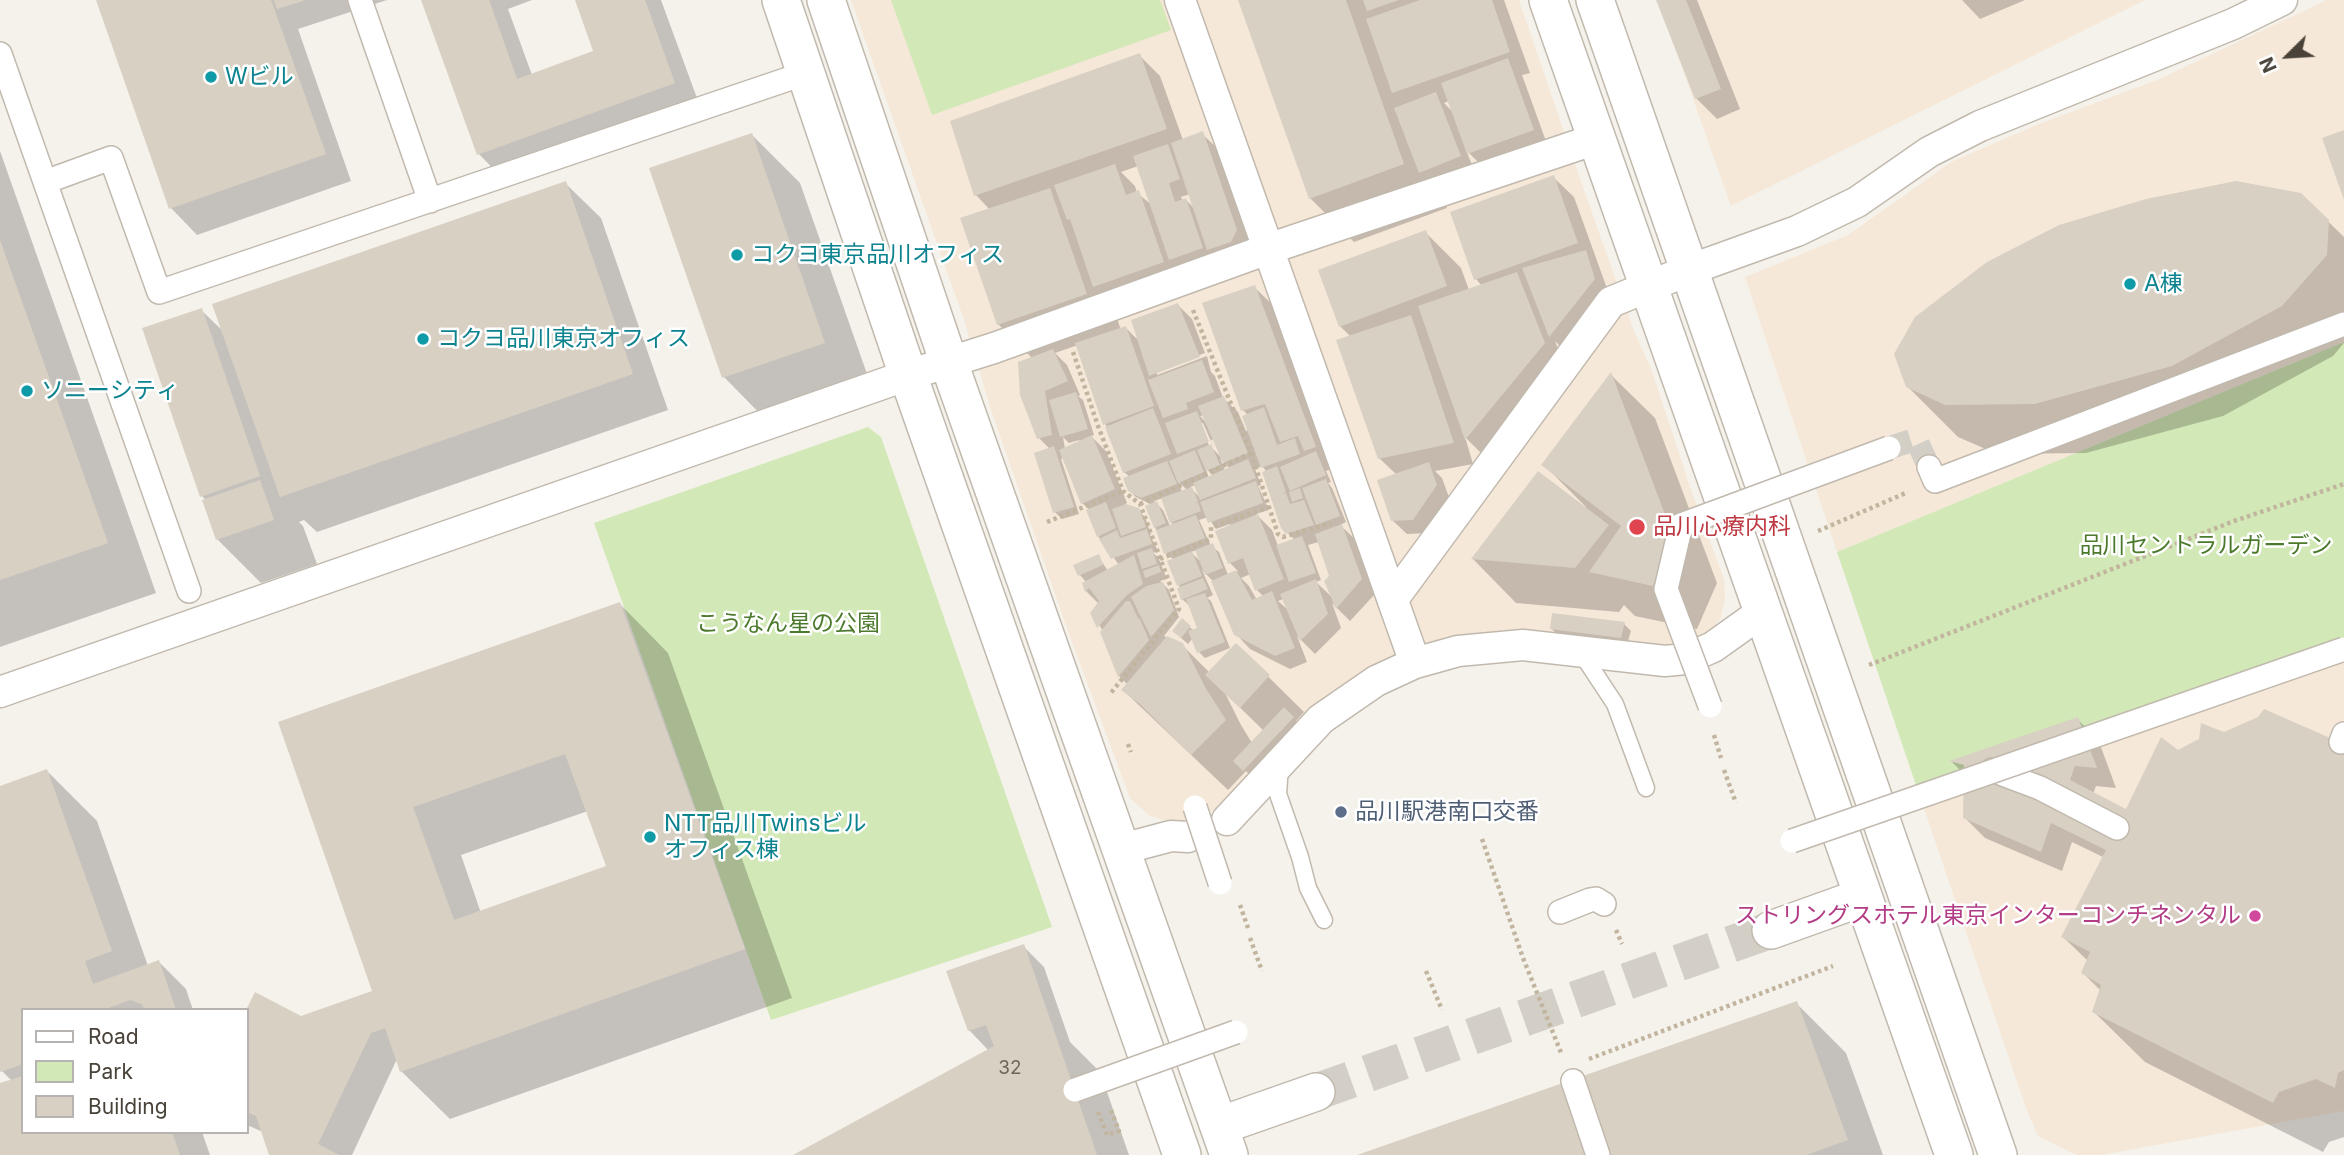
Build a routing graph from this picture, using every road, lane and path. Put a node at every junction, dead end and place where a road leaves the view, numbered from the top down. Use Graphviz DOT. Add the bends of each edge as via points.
graph roads {
  1 [pos="360,0"];
  2 [pos="781,0"];
  3 [pos="826,0"];
  4 [pos="1180,0"];
  5 [pos="1548,0"];
  6 [pos="1595,0"];
  7 [pos="2282,0"];
  8 [pos="0,54"];
  9 [pos="806,73"];
  10 [pos="1596,139"];
  11 [pos="45,182"];
  12 [pos="430,201"];
  13 [pos="1268,249"];
  14 [pos="1689,270"];
  15 [pos="1181,281"];
  16 [pos="1648,286"];
  17 [pos="1064,323"];
  18 [pos="2343,327"];
  19 [pos="949,363"];
  20 [pos="908,375"];
  21 [pos="1888,448"];
  22 [pos="1251,453"];
  23 [pos="1932,474"];
  24 [pos="2344,484"];
  25 [pos="1123,491"];
  26 [pos="1140,504"];
  27 [pos="1269,507"];
  28 [pos="1362,514"];
  29 [pos="1047,522"];
  30 [pos="1818,531"];
  31 [pos="1160,559"];
  32 [pos="189,591"];
  33 [pos="1393,599"];
  34 [pos="1762,612"];
  35 [pos="2344,649"];
  36 [pos="1580,651"];
  37 [pos="1415,663"];
  38 [pos="1869,665"];
  39 [pos="0,692"];
  40 [pos="1110,694"];
  41 [pos="1711,717"];
  42 [pos="1128,744"];
  43 [pos="1131,752"];
  44 [pos="1721,758"];
  45 [pos="1280,763"];
  46 [pos="1992,770"];
  47 [pos="1724,771"];
  48 [pos="1646,788"];
  49 [pos="1736,803"];
  50 [pos="1195,807"];
  51 [pos="1227,820"];
  52 [pos="2117,828"];
  53 [pos="1188,837"];
  54 [pos="1482,839"];
  55 [pos="1792,841"];
  56 [pos="1122,849"];
  57 [pos="1229,890"];
  58 [pos="1863,897"];
  59 [pos="1604,904"];
  60 [pos="1560,912"];
  61 [pos="1324,920"];
  62 [pos="1248,928"];
  63 [pos="1771,930"];
  64 [pos="1250,938"];
  65 [pos="1833,966"];
  66 [pos="1262,971"];
  67 [pos="1426,971"];
  68 [pos="1442,1010"];
  69 [pos="1236,1032"];
  70 [pos="1586,1060"];
  71 [pos="1573,1081"];
  72 [pos="1081,1088"];
  73 [pos="1316,1092"];
  74 [pos="1109,1104"];
  75 [pos="1224,1141"];
  76 [pos="1182,1155"];
  77 [pos="1598,1155"];
  78 [pos="1954,1155"];
  79 [pos="1998,1155"];
  1 -- 12 [label="street"];
  2 -- 9 [label="street"];
  3 -- 19 [label="street"];
  4 -- 13 [label="street"];
  5 -- 10 [label="street"];
  6 -- 14 [label="street"];
  7 -- 14 [label="street" via="1980,126 1929,152 1845,208 1797,231"];
  8 -- 11 [label="street"];
  9 -- 12 [label="street"];
  9 -- 20 [label="street"];
  10 -- 13 [label="street"];
  10 -- 16 [label="street"];
  11 -- 12 [label="street" via="111,158 159,292"];
  11 -- 32 [label="street"];
  13 -- 15 [label="street"];
  13 -- 28 [label="street"];
  14 -- 16 [label="street"];
  14 -- 79 [label="street"];
  15 -- 17 [label="street"];
  15 -- 22 [label="path"];
  16 -- 33 [label="street" via="1611,302"];
  16 -- 34 [label="street"];
  17 -- 19 [label="street"];
  17 -- 25 [label="path"];
  18 -- 23 [label="street"];
  19 -- 20 [label="street"];
  19 -- 56 [label="street"];
  20 -- 39 [label="street"];
  20 -- 76 [label="street"];
  21 -- 41 [label="street, bridge" via="1681,525 1666,589"];
  22 -- 26 [label="path"];
  22 -- 27 [label="path"];
  23 -- 30 [label="path"];
  24 -- 38 [label="path" via="2234,521"];
  25 -- 26 [label="path"];
  25 -- 29 [label="path"];
  26 -- 31 [label="path"];
  27 -- 28 [label="path" via="1283,537"];
  27 -- 31 [label="path" via="1211,527 1211,539"];
  28 -- 33 [label="street"];
  31 -- 40 [label="path" via="1179,609"];
  33 -- 37 [label="street"];
  34 -- 36 [label="street" via="1713,648 1686,659 1665,661"];
  34 -- 58 [label="street"];
  35 -- 46 [label="street, bridge"];
  36 -- 37 [label="street" via="1523,645 1458,651"];
  36 -- 48 [label="lane" via="1615,704"];
  37 -- 45 [label="street" via="1376,681 1321,719"];
  41 -- 44 [label="path"];
  42 -- 43 [label="path"];
  45 -- 51 [label="street"];
  45 -- 61 [label="lane" via="1278,794 1308,888"];
  46 -- 52 [label="street" via="2040,788"];
  46 -- 55 [label="street, bridge"];
  47 -- 49 [label="path"];
  50 -- 57 [label="street, bridge"];
  53 -- 56 [label="street" via="1171,836"];
  54 -- 71 [label="path" via="1523,958"];
  56 -- 75 [label="street"];
  57 -- 62 [label="path"];
  58 -- 63 [label="street"];
  58 -- 78 [label="street"];
  59 -- 60 [label="street" via="1590,900"];
  64 -- 66 [label="path"];
  65 -- 70 [label="path"];
  67 -- 68 [label="path"];
  69 -- 72 [label="street, bridge"];
  71 -- 77 [label="street"];
  72 -- 74 [label="path" via="1107,1135 1119,1131"];
  73 -- 75 [label="street"];
}
